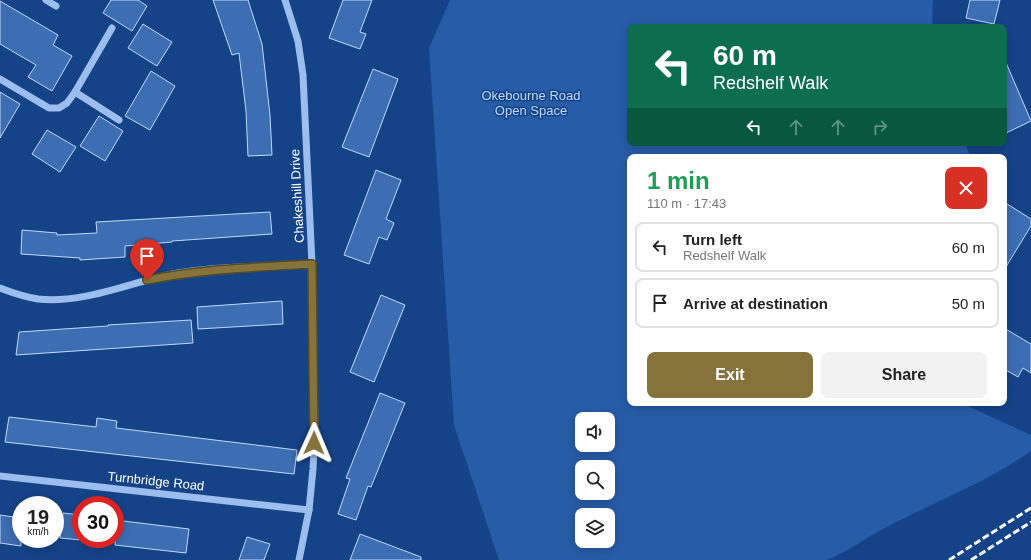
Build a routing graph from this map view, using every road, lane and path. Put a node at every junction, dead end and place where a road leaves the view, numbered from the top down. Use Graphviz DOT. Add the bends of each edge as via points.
graph roads {
  1 [pos="46,0"];
  2 [pos="284,0"];
  3 [pos="56,6"];
  4 [pos="112,28"];
  5 [pos="0,79"];
  6 [pos="75,92"];
  7 [pos="119,120"];
  8 [pos="312,264"];
  9 [pos="0,288"];
  10 [pos="0,476"];
  11 [pos="309,510"];
  12 [pos="299,560"];
  1 -- 3 [label="street"];
  2 -- 8 [label="street, Chakeshill Drive" via="298,41 303,74"];
  4 -- 6 [label="street"];
  5 -- 6 [label="street" via="49,108 59,108 67,103"];
  6 -- 7 [label="street"];
  8 -- 9 [label="street" via="179,273 61,300 21,296"];
  8 -- 11 [label="street, Chakeshill Drive" via="315,430"];
  10 -- 11 [label="street, Turnbridge Road"];
  11 -- 12 [label="street, Chakeshill Drive"];
}
